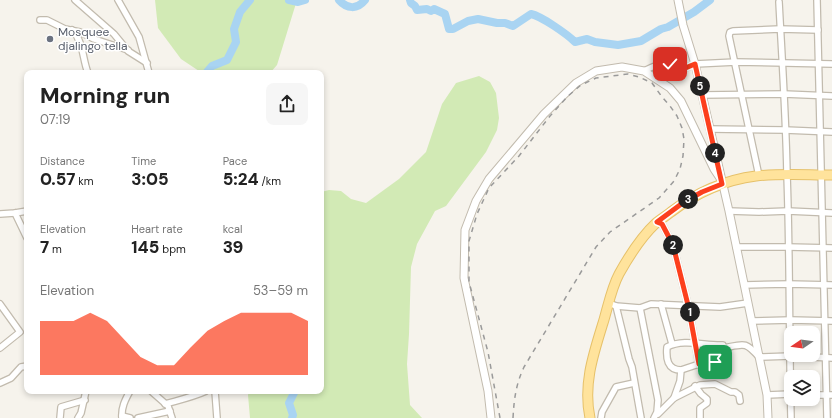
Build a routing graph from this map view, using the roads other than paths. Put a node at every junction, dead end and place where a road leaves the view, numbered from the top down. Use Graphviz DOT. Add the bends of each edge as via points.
graph roads {
  1 [pos="74,0"];
  2 [pos="118,0"];
  3 [pos="678,0"];
  4 [pos="817,0"];
  5 [pos="779,2"];
  6 [pos="40,20"];
  7 [pos="780,29"];
  8 [pos="72,30"];
  9 [pos="818,30"];
  10 [pos="128,51"];
  11 [pos="736,62"];
  12 [pos="783,62"];
  13 [pos="147,63"];
  14 [pos="695,64"];
  15 [pos="819,64"];
  16 [pos="832,64"];
  17 [pos="87,70"];
  18 [pos="148,70"];
  19 [pos="644,70"];
  20 [pos="743,94"];
  21 [pos="784,94"];
  22 [pos="702,95"];
  23 [pos="820,96"];
  24 [pos="832,96"];
  25 [pos="710,129"];
  26 [pos="749,129"];
  27 [pos="786,130"];
  28 [pos="820,132"];
  29 [pos="832,132"];
  30 [pos="787,173"];
  31 [pos="821,175"];
  32 [pos="832,175"];
  33 [pos="759,176"];
  34 [pos="722,183"];
  35 [pos="24,211"];
  36 [pos="729,211"];
  37 [pos="788,211"];
  38 [pos="14,213"];
  39 [pos="822,213"];
  40 [pos="832,213"];
  41 [pos="0,214"];
  42 [pos="657,222"];
  43 [pos="24,232"];
  44 [pos="736,247"];
  45 [pos="788,247"];
  46 [pos="823,248"];
  47 [pos="832,248"];
  48 [pos="789,284"];
  49 [pos="744,285"];
  50 [pos="824,285"];
  51 [pos="832,285"];
  52 [pos="748,303"];
  53 [pos="0,304"];
  54 [pos="661,304"];
  55 [pos="612,305"];
  56 [pos="688,305"];
  57 [pos="640,308"];
  58 [pos="791,320"];
  59 [pos="752,321"];
  60 [pos="832,321"];
  61 [pos="825,322"];
  62 [pos="791,326"];
  63 [pos="696,343"];
  64 [pos="672,344"];
  65 [pos="0,348"];
  66 [pos="724,348"];
  67 [pos="784,356"];
  68 [pos="759,357"];
  69 [pos="829,358"];
  70 [pos="699,364"];
  71 [pos="24,366"];
  72 [pos="681,370"];
  73 [pos="0,383"];
  74 [pos="634,383"];
  75 [pos="695,386"];
  76 [pos="86,394"];
  77 [pos="128,394"];
  78 [pos="154,394"];
  79 [pos="190,394"];
  80 [pos="199,394"];
  81 [pos="215,394"];
  82 [pos="784,394"];
  83 [pos="767,395"];
  84 [pos="829,395"];
  85 [pos="186,397"];
  86 [pos="674,398"];
  87 [pos="85,400"];
  88 [pos="740,401"];
  89 [pos="165,404"];
  90 [pos="791,406"];
  91 [pos="170,411"];
  92 [pos="122,417"];
  93 [pos="60,418"];
  94 [pos="78,418"];
  95 [pos="130,418"];
  96 [pos="138,418"];
  97 [pos="172,418"];
  98 [pos="217,418"];
  99 [pos="491,418"];
  100 [pos="590,418"];
  101 [pos="600,418"];
  102 [pos="641,418"];
  103 [pos="655,418"];
  104 [pos="700,418"];
  105 [pos="768,418"];
  106 [pos="791,418"];
  107 [pos="827,418"];
  1 -- 10 [label="street" via="114,34"];
  2 -- 13 [label="street" via="139,37"];
  3 -- 14 [label="street"];
  4 -- 9 [label="street"];
  5 -- 7 [label="street"];
  6 -- 8 [label="street" via="47,20 65,30"];
  7 -- 9 [label="street"];
  7 -- 11 [label="street" via="730,32"];
  7 -- 12 [label="street"];
  8 -- 10 [label="street"];
  8 -- 17 [label="street" via="82,45"];
  9 -- 15 [label="street"];
  10 -- 13 [label="street"];
  11 -- 12 [label="street"];
  11 -- 14 [label="street"];
  11 -- 20 [label="street"];
  12 -- 15 [label="street"];
  12 -- 21 [label="street"];
  13 -- 18 [label="street"];
  14 -- 19 [label="street" via="683,69 659,63"];
  14 -- 22 [label="street"];
  15 -- 16 [label="street"];
  15 -- 23 [label="street"];
  19 -- 34 [label="street" via="670,88 681,101"];
  19 -- 99 [label="street" via="622,67 596,71 576,83 544,114 489,179 476,201 465,230 464,278 488,391"];
  20 -- 21 [label="street"];
  20 -- 22 [label="street"];
  20 -- 26 [label="street"];
  21 -- 23 [label="street"];
  21 -- 27 [label="street"];
  22 -- 25 [label="street"];
  23 -- 24 [label="street"];
  23 -- 28 [label="street"];
  25 -- 26 [label="street"];
  25 -- 34 [label="street"];
  26 -- 27 [label="street"];
  26 -- 33 [label="street"];
  27 -- 28 [label="street"];
  27 -- 30 [label="street"];
  28 -- 29 [label="street"];
  28 -- 31 [label="street"];
  30 -- 31 [label="main road"];
  30 -- 33 [label="main road"];
  30 -- 37 [label="street"];
  31 -- 32 [label="main road"];
  31 -- 39 [label="street"];
  33 -- 34 [label="main road"];
  34 -- 36 [label="street"];
  34 -- 42 [label="main road" via="684,202"];
  35 -- 38 [label="street"];
  36 -- 37 [label="street"];
  36 -- 44 [label="street"];
  37 -- 39 [label="street"];
  37 -- 45 [label="street"];
  38 -- 41 [label="street"];
  38 -- 43 [label="street"];
  39 -- 40 [label="street"];
  39 -- 46 [label="street"];
  42 -- 55 [label="main road" via="643,237 619,276"];
  42 -- 56 [label="street" via="662,224 673,245"];
  44 -- 45 [label="street"];
  44 -- 49 [label="street"];
  45 -- 46 [label="street"];
  45 -- 48 [label="street"];
  46 -- 47 [label="street"];
  46 -- 50 [label="street"];
  48 -- 49 [label="street"];
  48 -- 50 [label="street"];
  48 -- 58 [label="street"];
  49 -- 52 [label="street"];
  50 -- 51 [label="street"];
  50 -- 61 [label="street"];
  52 -- 56 [label="street" via="720,307"];
  52 -- 59 [label="street"];
  53 -- 65 [label="street" via="20,332"];
  54 -- 56 [label="street"];
  54 -- 57 [label="street"];
  54 -- 64 [label="street"];
  55 -- 57 [label="street"];
  55 -- 74 [label="street" via="632,367"];
  55 -- 100 [label="main road" via="591,360 587,383"];
  56 -- 63 [label="street"];
  57 -- 103 [label="street" via="657,394"];
  58 -- 59 [label="street"];
  58 -- 61 [label="street"];
  58 -- 62 [label="street"];
  59 -- 68 [label="street"];
  60 -- 61 [label="street"];
  61 -- 69 [label="street"];
  63 -- 64 [label="street"];
  63 -- 66 [label="street" via="722,345"];
  63 -- 70 [label="street"];
  64 -- 72 [label="street" via="668,347 668,363 672,368"];
  66 -- 68 [label="street" via="744,344"];
  66 -- 70 [label="street" via="718,361"];
  67 -- 68 [label="street"];
  68 -- 83 [label="street"];
  69 -- 84 [label="street"];
  70 -- 72 [label="street"];
  71 -- 73 [label="street" via="11,378"];
  72 -- 86 [label="street"];
  74 -- 101 [label="street" via="616,387"];
  74 -- 102 [label="street"];
  75 -- 86 [label="street"];
  75 -- 88 [label="street" via="715,384 736,392"];
  75 -- 104 [label="street" via="707,399 707,403 700,408"];
  76 -- 87 [label="street"];
  77 -- 92 [label="street" via="124,402"];
  78 -- 89 [label="street"];
  79 -- 85 [label="street"];
  80 -- 85 [label="street"];
  81 -- 98 [label="street"];
  82 -- 83 [label="street"];
  83 -- 105 [label="street"];
  84 -- 107 [label="street"];
  85 -- 89 [label="street"];
  86 -- 103 [label="street"];
  87 -- 93 [label="street" via="61,408"];
  87 -- 94 [label="street"];
  89 -- 91 [label="street"];
  90 -- 106 [label="street"];
  91 -- 96 [label="street"];
  91 -- 97 [label="street"];
  92 -- 95 [label="street"];
}
